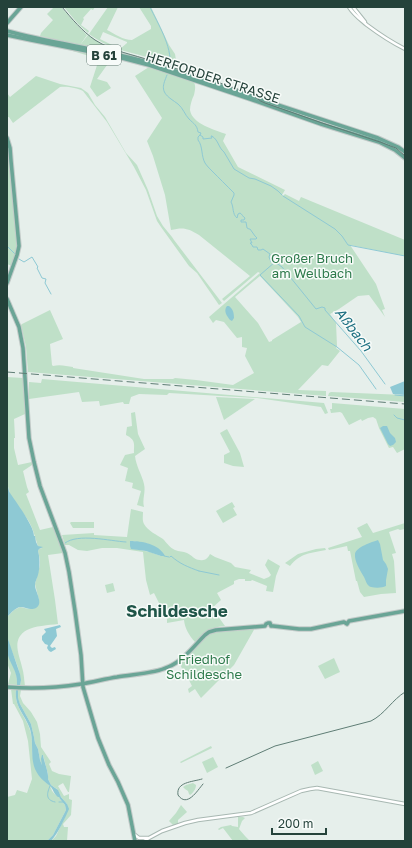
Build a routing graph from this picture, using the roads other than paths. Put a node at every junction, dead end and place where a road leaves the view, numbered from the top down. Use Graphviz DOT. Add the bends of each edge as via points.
graph roads {
  1 [pos="21,7"];
  2 [pos="349,7"];
  3 [pos="353,7"];
  4 [pos="7,23"];
  5 [pos="366,24"];
  6 [pos="7,31"];
  7 [pos="8,36"];
  8 [pos="405,49"];
  9 [pos="324,120"];
  10 [pos="321,124"];
  11 [pos="7,138"];
  12 [pos="405,152"];
  13 [pos="405,158"];
  14 [pos="7,283"];
  15 [pos="7,299"];
  16 [pos="405,611"];
  17 [pos="82,684"];
  18 [pos="9,687"];
  19 [pos="405,804"];
  20 [pos="130,816"];
  21 [pos="135,835"];
  22 [pos="149,838"];
  23 [pos="136,841"];
  24 [pos="140,841"];
  25 [pos="144,841"];
  1 -- 4 [label="main road"];
  2 -- 5 [label="street"];
  3 -- 5 [label="street"];
  5 -- 8 [label="street"];
  6 -- 9 [label="main road, HERFORDER STRASSE / B 61" via="146,62"];
  7 -- 10 [label="main road, HERFORDER STRASSE / B 61" via="149,65"];
  9 -- 10 [label="main road"];
  9 -- 12 [label="main road, HERFORDER STRASSE / B 61" via="381,139"];
  10 -- 13 [label="main road, HERFORDER STRASSE / B 61" via="379,142"];
  11 -- 14 [label="main road" via="19,246"];
  15 -- 17 [label="main road" via="23,344 29,438 34,462 69,572 81,655"];
  16 -- 17 [label="main road" via="312,629 265,626 213,630 180,660 167,668"];
  17 -- 18 [label="main road" via="41,688"];
  17 -- 20 [label="main road" via="98,738"];
  19 -- 22 [label="street" via="312,788 251,813 193,821 169,828"];
  20 -- 21 [label="main road"];
  20 -- 23 [label="main road"];
  21 -- 22 [label="street" via="139,838"];
  21 -- 23 [label="main road"];
  22 -- 24 [label="street"];
  22 -- 25 [label="street"];
}
